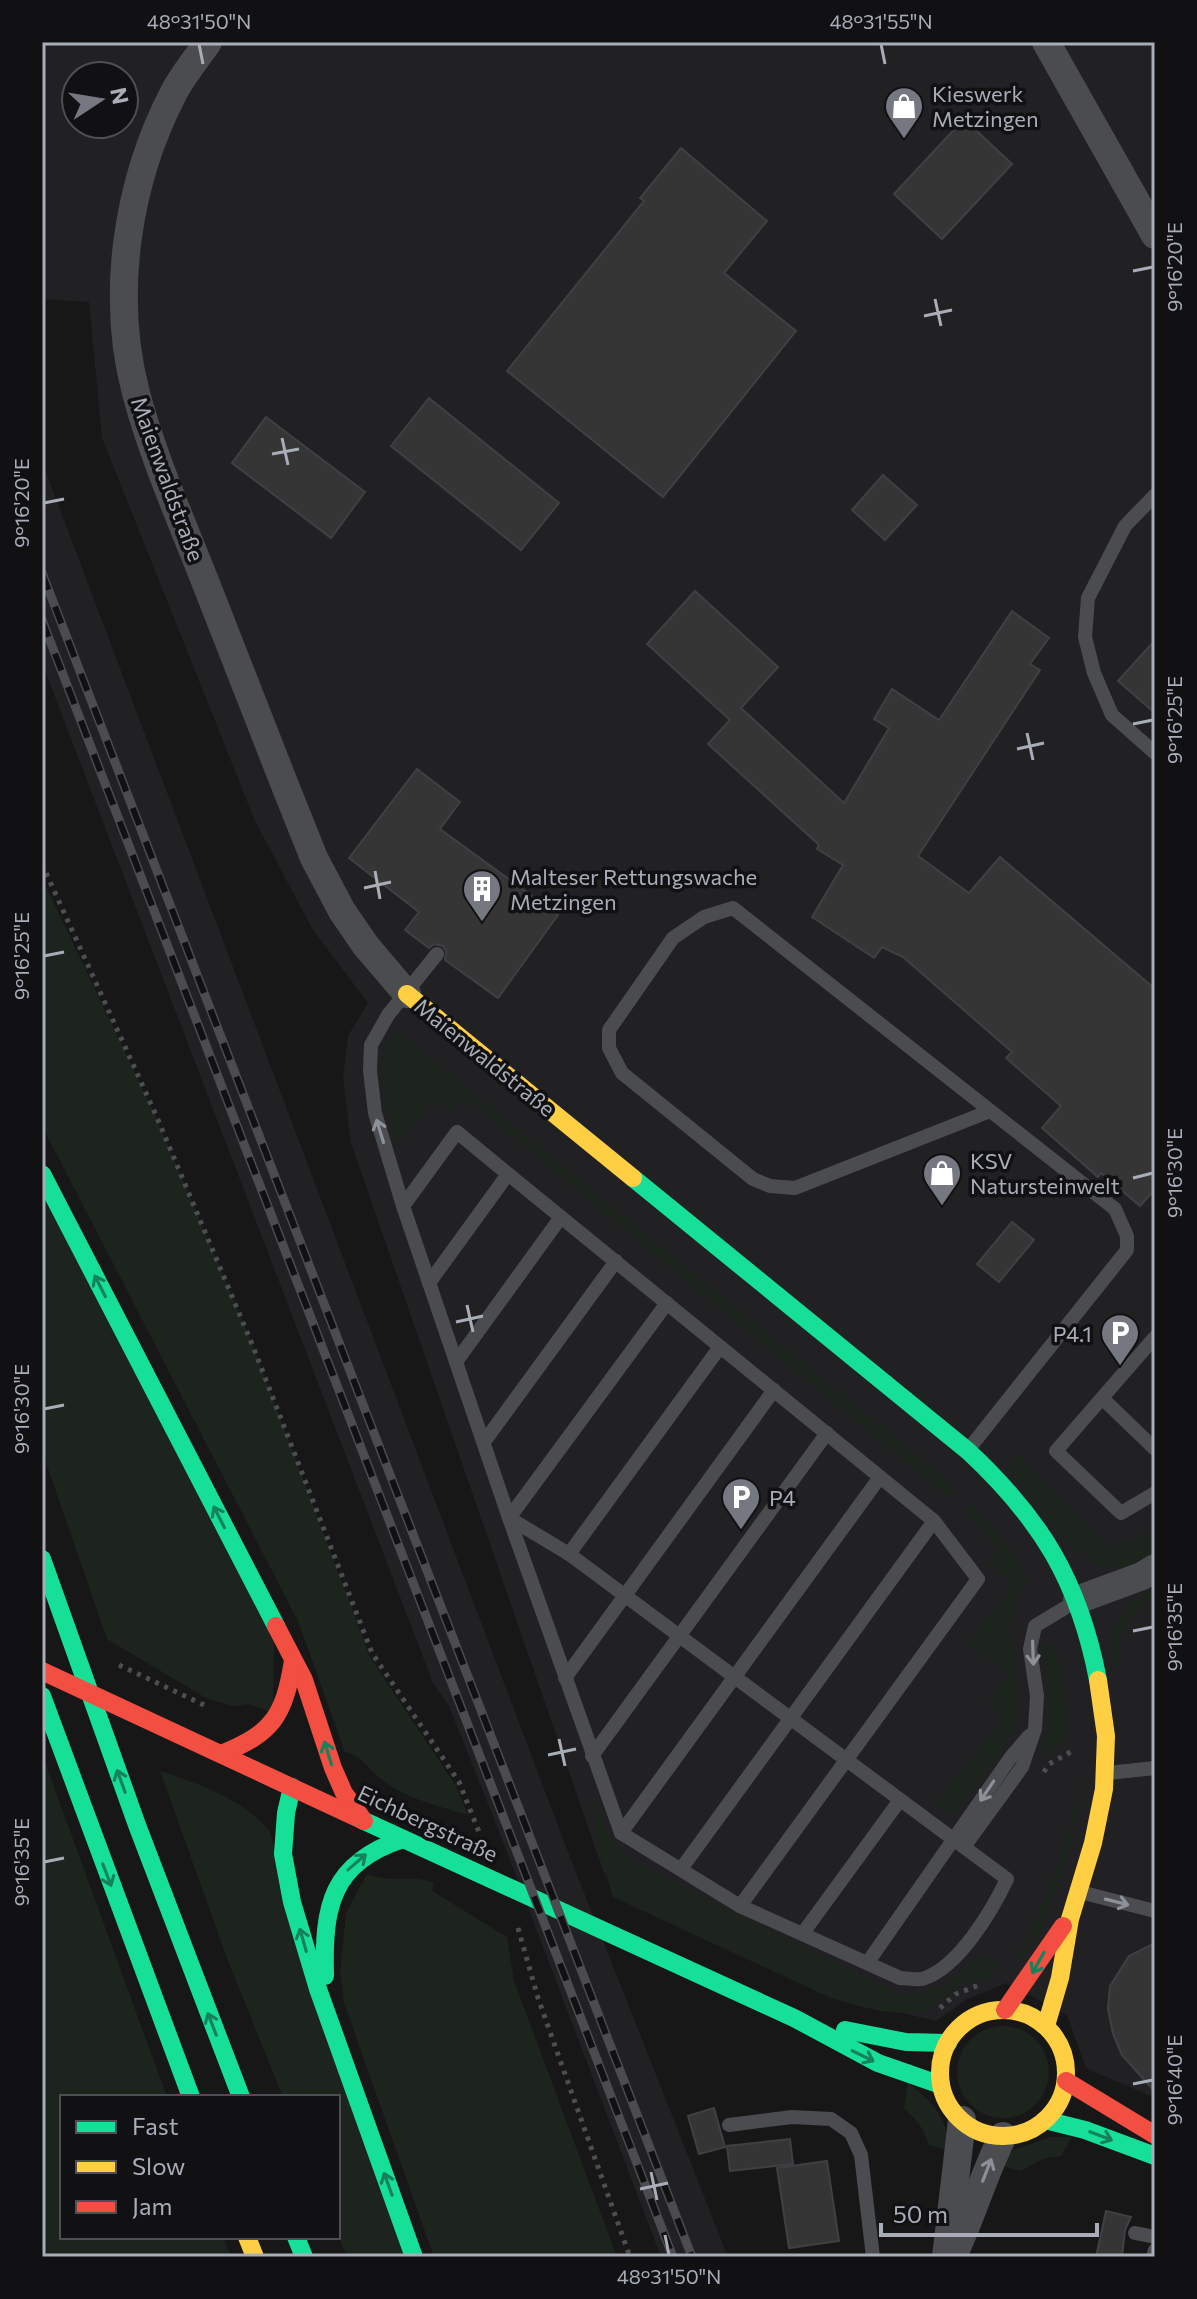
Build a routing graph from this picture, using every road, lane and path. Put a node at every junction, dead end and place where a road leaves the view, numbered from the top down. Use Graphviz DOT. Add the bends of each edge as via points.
graph roads {
  1 [pos="208,42"];
  2 [pos="1046,42"];
  3 [pos="1155,235"];
  4 [pos="1155,495"];
  5 [pos="1155,753"];
  6 [pos="42,864"];
  7 [pos="437,954"];
  8 [pos="407,994"];
  9 [pos="990,1111"];
  10 [pos="42,1174"];
  11 [pos="508,1174"];
  12 [pos="403,1206"];
  13 [pos="561,1217"];
  14 [pos="616,1261"];
  15 [pos="429,1283"];
  16 [pos="667,1303"];
  17 [pos="1155,1337"];
  18 [pos="720,1347"];
  19 [pos="456,1362"];
  20 [pos="774,1390"];
  21 [pos="1102,1398"];
  22 [pos="827,1433"];
  23 [pos="484,1442"];
  24 [pos="1155,1449"];
  25 [pos="968,1451"];
  26 [pos="880,1477"];
  27 [pos="1155,1493"];
  28 [pos="509,1518"];
  29 [pos="934,1521"];
  30 [pos="569,1554"];
  31 [pos="42,1559"];
  32 [pos="1155,1568"];
  33 [pos="625,1595"];
  34 [pos="1077,1600"];
  35 [pos="679,1636"];
  36 [pos="293,1661"];
  37 [pos="42,1671"];
  38 [pos="735,1677"];
  39 [pos="565,1678"];
  40 [pos="42,1696"];
  41 [pos="187,1696"];
  42 [pos="204,1705"];
  43 [pos="790,1718"];
  44 [pos="1106,1748"];
  45 [pos="214,1751"];
  46 [pos="592,1756"];
  47 [pos="847,1760"];
  48 [pos="1155,1768"];
  49 [pos="1106,1773"];
  50 [pos="1041,1776"];
  51 [pos="292,1787"];
  52 [pos="900,1800"];
  53 [pos="364,1821"];
  54 [pos="621,1833"];
  55 [pos="403,1839"];
  56 [pos="959,1844"];
  57 [pos="486,1850"];
  58 [pos="681,1869"];
  59 [pos="1080,1892"];
  60 [pos="740,1906"];
  61 [pos="1155,1911"];
  62 [pos="1071,1916"];
  63 [pos="514,1917"];
  64 [pos="803,1933"];
  65 [pos="868,1962"];
  66 [pos="988,1983"];
  67 [pos="1005,2010"];
  68 [pos="930,2014"];
  69 [pos="327,2015"];
  70 [pos="794,2018"];
  71 [pos="1046,2026"];
  72 [pos="948,2043"];
  73 [pos="1066,2081"];
  74 [pos="941,2085"];
  75 [pos="190,2095"];
  76 [pos="240,2095"];
  77 [pos="962,2120"];
  78 [pos="1045,2120"];
  79 [pos="729,2125"];
  80 [pos="1155,2135"];
  81 [pos="1003,2136"];
  82 [pos="1155,2156"];
  83 [pos="1135,2233"];
  84 [pos="1155,2237"];
  85 [pos="1155,2250"];
  86 [pos="414,2257"];
  87 [pos="630,2257"];
  88 [pos="873,2257"];
  89 [pos="949,2257"];
  90 [pos="1153,2257"];
  1 -- 8 [label="street, Maienwaldstraße" via="174,92 144,165 130,222 125,335 136,393 314,858 342,911"];
  2 -- 3 [label="street"];
  4 -- 5 [label="lane" via="1125,526 1088,598 1085,637 1112,715"];
  6 -- 57 [label="path" via="252,1344 372,1653 459,1782"];
  7 -- 8 [label="lane"];
  12 -- 8 [label="lane, one-way" via="375,1113 370,1071 371,1045"];
  8 -- 25 [label="main road, Maienwaldstraße"];
  9 -- 9 [label="lane" via="733,908 704,917 673,938 609,1030 609,1048 622,1073 753,1179 770,1186 795,1188"];
  9 -- 25 [label="lane" via="1115,1209 1127,1250"];
  36 -- 10 [label="main road, one-way"];
  11 -- 12 [label="lane" via="457,1132"];
  11 -- 13 [label="lane"];
  11 -- 15 [label="lane"];
  12 -- 15 [label="lane"];
  13 -- 14 [label="lane"];
  13 -- 19 [label="lane"];
  14 -- 16 [label="lane"];
  14 -- 23 [label="lane"];
  15 -- 19 [label="lane"];
  16 -- 18 [label="lane"];
  16 -- 28 [label="lane"];
  17 -- 21 [label="lane"];
  18 -- 20 [label="lane"];
  18 -- 30 [label="lane"];
  19 -- 23 [label="lane"];
  20 -- 22 [label="lane"];
  20 -- 33 [label="lane"];
  21 -- 24 [label="lane"];
  21 -- 27 [label="lane" via="1056,1451 1121,1513"];
  22 -- 26 [label="lane"];
  22 -- 35 [label="lane"];
  23 -- 28 [label="lane"];
  25 -- 34 [label="main road, Maienwaldstraße" via="1017,1499"];
  26 -- 29 [label="lane"];
  26 -- 38 [label="lane"];
  28 -- 30 [label="lane"];
  28 -- 39 [label="lane"];
  29 -- 43 [label="lane"];
  29 -- 47 [label="lane" via="978,1579"];
  30 -- 33 [label="lane"];
  76 -- 31 [label="main road, one-way"];
  32 -- 34 [label="street"];
  33 -- 35 [label="lane"];
  33 -- 39 [label="lane"];
  34 -- 44 [label="main road, Maienwaldstraße" via="1094,1661"];
  34 -- 56 [label="lane, one-way" via="1035,1626 1030,1649 1037,1696 1035,1729 1011,1757"];
  35 -- 38 [label="lane"];
  35 -- 46 [label="lane"];
  36 -- 45 [label="main road" via="287,1696 271,1727 255,1741"];
  53 -- 36 [label="main road, one-way" via="344,1793 313,1701"];
  37 -- 45 [label="main road, Eichbergstraße"];
  38 -- 43 [label="lane"];
  38 -- 54 [label="lane"];
  39 -- 46 [label="lane"];
  40 -- 75 [label="main road, one-way"];
  41 -- 42 [label="path"];
  43 -- 47 [label="lane"];
  43 -- 58 [label="lane"];
  44 -- 49 [label="main road, Maienwaldstraße"];
  44 -- 50 [label="path" via="1071,1750"];
  45 -- 51 [label="main road, Eichbergstraße"];
  46 -- 54 [label="lane"];
  47 -- 52 [label="lane"];
  47 -- 60 [label="lane"];
  48 -- 49 [label="lane"];
  49 -- 59 [label="main road, Maienwaldstraße"];
  51 -- 53 [label="main road, Eichbergstraße"];
  69 -- 51 [label="main road, one-way" via="283,1854"];
  52 -- 56 [label="lane"];
  52 -- 64 [label="lane"];
  53 -- 55 [label="main road, Eichbergstraße"];
  54 -- 58 [label="lane"];
  69 -- 55 [label="main road, one-way" via="325,1943 341,1878 358,1859"];
  55 -- 70 [label="main road, Eichbergstraße"];
  56 -- 65 [label="lane"];
  56 -- 65 [label="lane" via="1007,1879 965,1945 942,1969 922,1980 900,1978"];
  58 -- 60 [label="lane"];
  59 -- 61 [label="lane, one-way"];
  59 -- 62 [label="main road, Maienwaldstraße"];
  60 -- 64 [label="lane"];
  62 -- 67 [label="main road, Maienwaldstraße, one-way"];
  62 -- 71 [label="main road, Maienwaldstraße"];
  63 -- 87 [label="path"];
  64 -- 65 [label="lane"];
  66 -- 68 [label="path" via="956,1994"];
  67 -- 71 [label="main road" via="1027,2014"];
  67 -- 72 [label="main road" via="972,2018"];
  86 -- 69 [label="main road, one-way"];
  70 -- 72 [label="main road, Eichbergstraße" via="906,2042"];
  70 -- 74 [label="main road, Eichbergstraße, one-way" via="878,2063"];
  71 -- 73 [label="main road" via="1065,2061"];
  72 -- 74 [label="main road"];
  73 -- 78 [label="main road"];
  73 -- 80 [label="main road"];
  74 -- 77 [label="main road"];
  77 -- 81 [label="main road"];
  77 -- 89 [label="street"];
  78 -- 81 [label="main road" via="1026,2132"];
  78 -- 82 [label="main road, one-way"];
  79 -- 88 [label="lane" via="792,2117 831,2119 851,2133 861,2155"];
  89 -- 81 [label="street, one-way" via="970,2222"];
  83 -- 84 [label="lane"];
  85 -- 90 [label="lane"];
}
